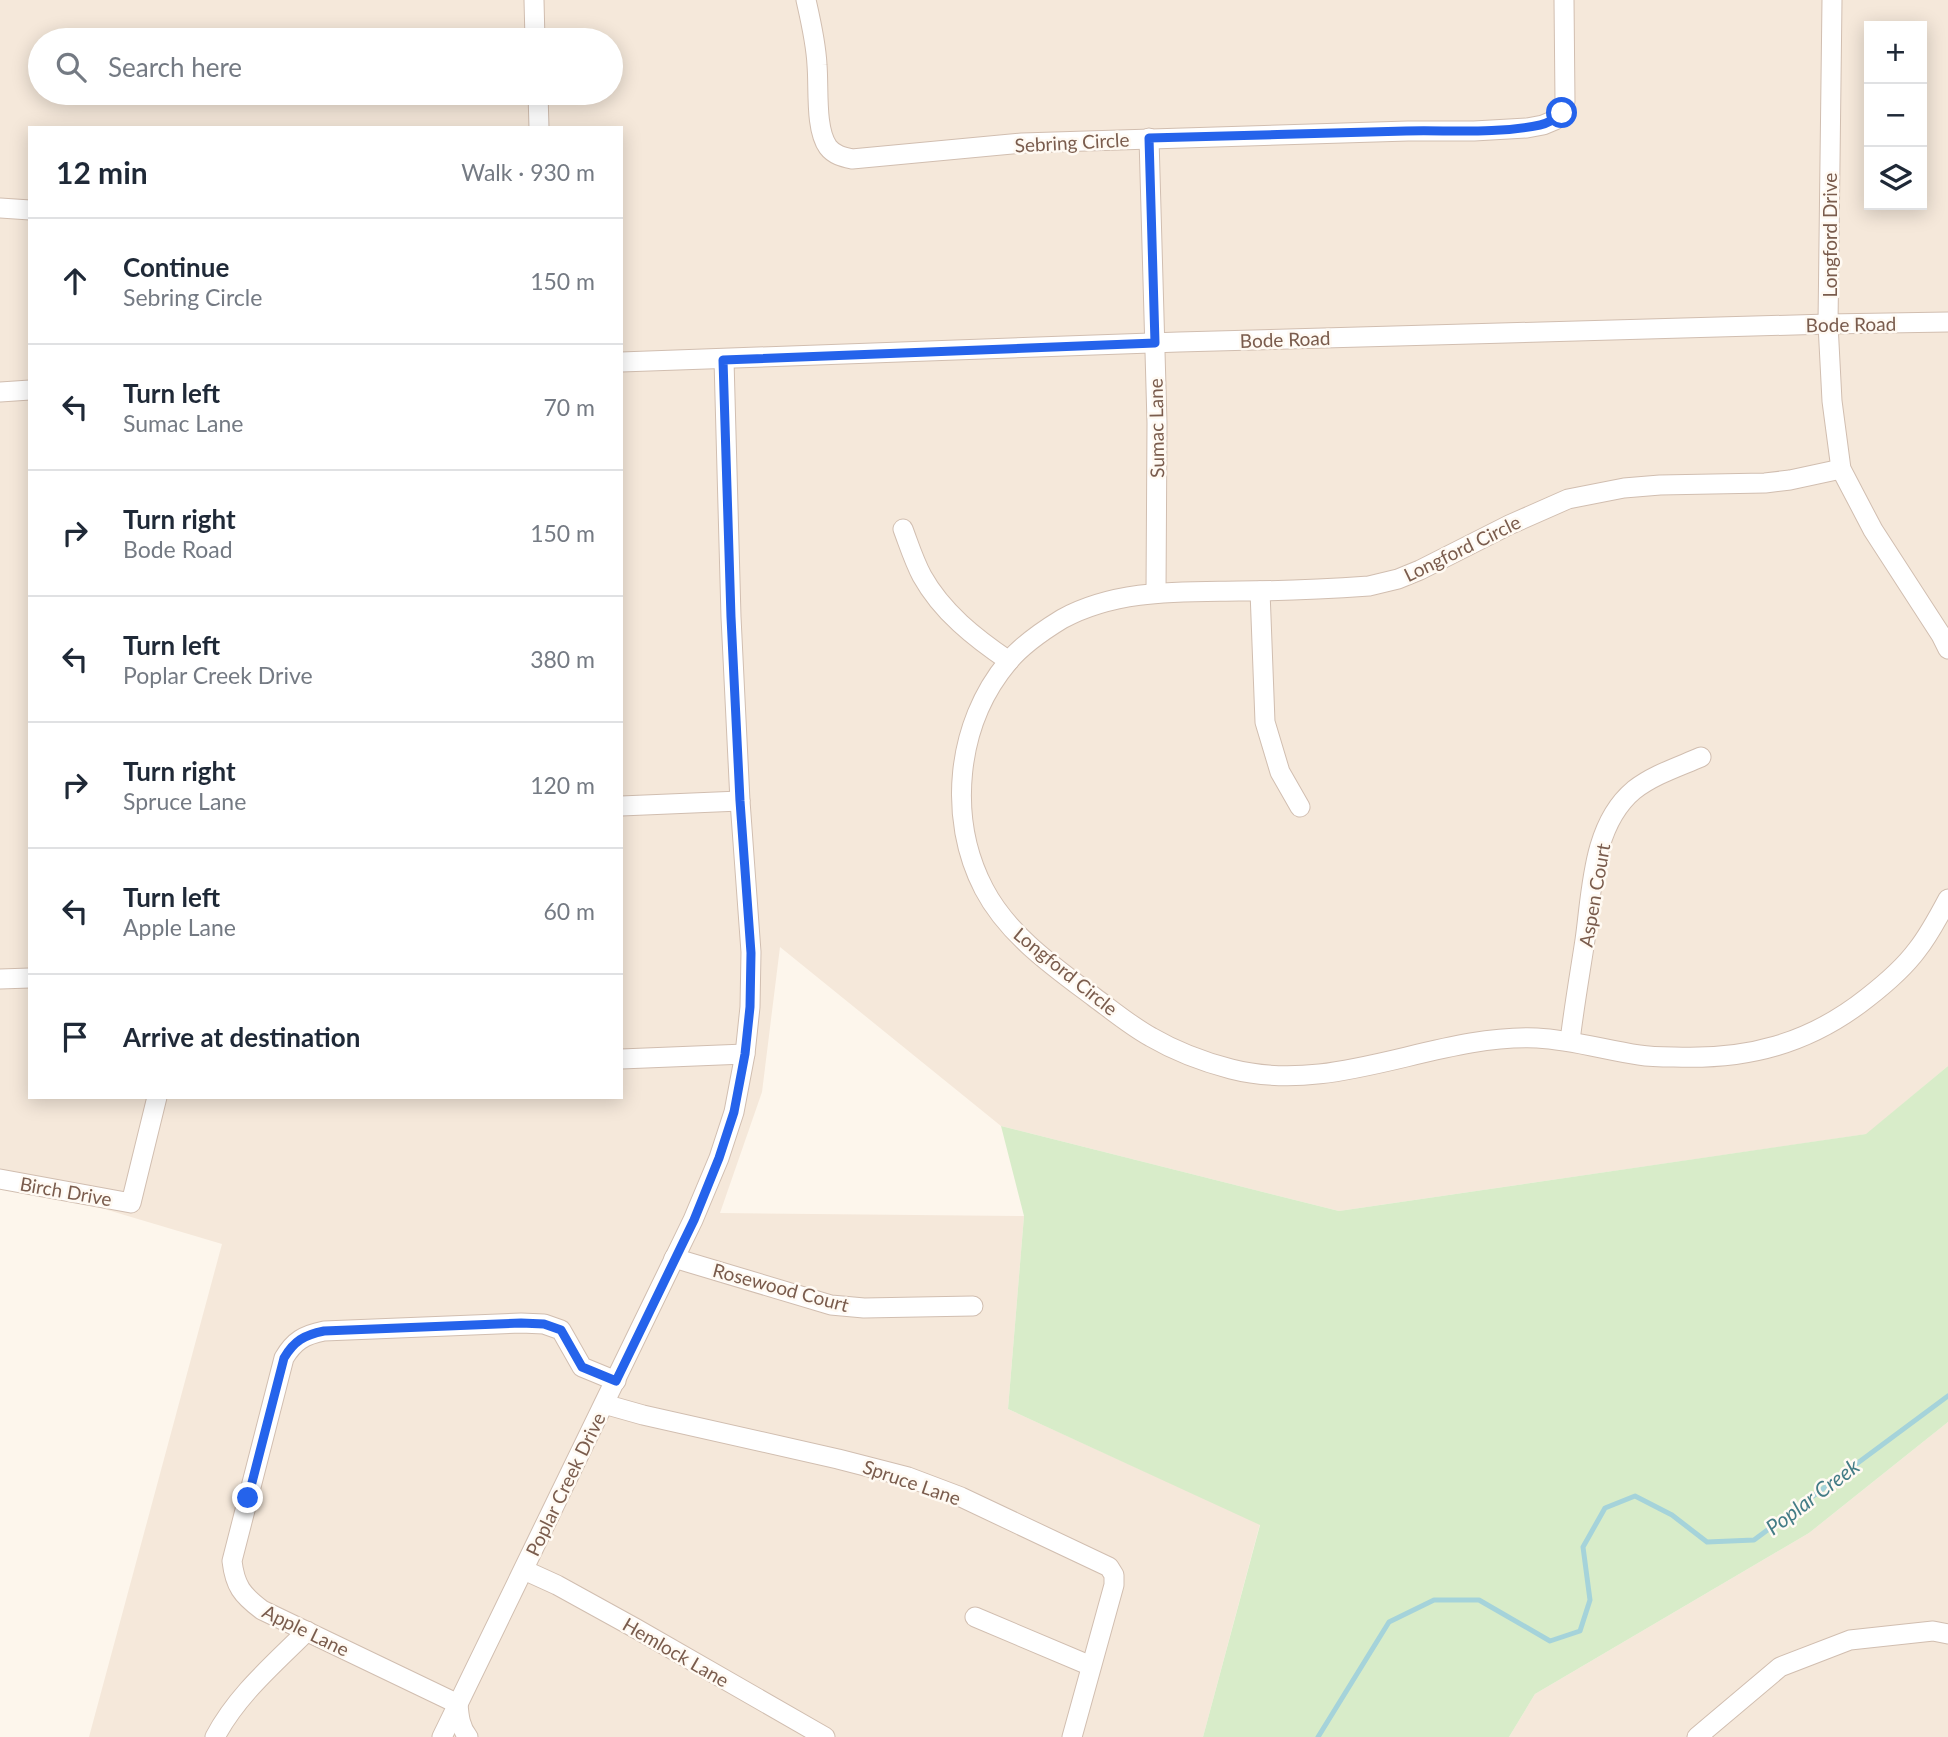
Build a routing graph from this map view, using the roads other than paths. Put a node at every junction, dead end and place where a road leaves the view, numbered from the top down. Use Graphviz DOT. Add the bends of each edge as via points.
graph roads {
  1 [pos="534,0"];
  2 [pos="806,0"];
  3 [pos="1564,0"];
  4 [pos="1832,0"];
  5 [pos="535,28"];
  6 [pos="538,105"];
  7 [pos="539,126"];
  8 [pos="1149,138"];
  9 [pos="0,208"];
  10 [pos="28,210"];
  11 [pos="1948,322"];
  12 [pos="1828,324"];
  13 [pos="1155,343"];
  14 [pos="723,360"];
  15 [pos="623,362"];
  16 [pos="28,390"];
  17 [pos="0,392"];
  18 [pos="1841,468"];
  19 [pos="903,529"];
  20 [pos="1260,591"];
  21 [pos="1156,593"];
  22 [pos="1948,649"];
  23 [pos="1009,661"];
  24 [pos="1701,757"];
  25 [pos="740,801"];
  26 [pos="623,806"];
  27 [pos="1300,807"];
  28 [pos="1948,899"];
  29 [pos="28,978"];
  30 [pos="0,979"];
  31 [pos="1570,1041"];
  32 [pos="745,1054"];
  33 [pos="623,1059"];
  34 [pos="157,1099"];
  35 [pos="0,1179"];
  36 [pos="674,1258"];
  37 [pos="974,1306"];
  38 [pos="616,1381"];
  39 [pos="604,1404"];
  40 [pos="524,1570"];
  41 [pos="975,1617"];
  42 [pos="307,1631"];
  43 [pos="1948,1634"];
  44 [pos="1091,1666"];
  45 [pos="458,1704"];
  46 [pos="215,1737"];
  47 [pos="442,1737"];
  48 [pos="468,1737"];
  49 [pos="825,1737"];
  50 [pos="1072,1737"];
  51 [pos="1697,1737"];
  1 -- 5 [label="street"];
  2 -- 8 [label="street, Sebring Circle" via="823,137 838,156 852,159 1022,143"];
  3 -- 8 [label="street, Sebring Circle" via="1565,101 1562,113 1543,125 1474,131"];
  4 -- 12 [label="street, Longford Drive"];
  6 -- 7 [label="street"];
  8 -- 13 [label="street, Sumac Lane"];
  9 -- 10 [label="street"];
  11 -- 12 [label="street, Bode Road"];
  12 -- 13 [label="street, Bode Road"];
  12 -- 18 [label="street, Longford Drive"];
  13 -- 14 [label="street, Bode Road"];
  13 -- 21 [label="street, Sumac Lane"];
  14 -- 15 [label="street, Bode Road"];
  14 -- 25 [label="street, Poplar Creek Drive"];
  16 -- 17 [label="street"];
  18 -- 20 [label="street, Longford Circle" via="1765,483 1660,485 1567,499 1398,579 1369,586"];
  18 -- 22 [label="street" via="1873,530"];
  19 -- 23 [label="street" via="933,594 950,615"];
  20 -- 21 [label="street, Longford Circle"];
  20 -- 27 [label="street" via="1265,722 1280,772"];
  21 -- 23 [label="street, Longford Circle" via="1100,604 1066,617"];
  23 -- 31 [label="street, Longford Circle" via="981,704 969,735 962,812 973,863 990,899 1017,934 1150,1037 1228,1069 1303,1077 1485,1041"];
  24 -- 31 [label="street, Aspen Court" via="1634,790 1618,808 1602,840"];
  25 -- 26 [label="street"];
  25 -- 32 [label="street, Poplar Creek Drive" via="751,953"];
  28 -- 31 [label="street, Longford Circle" via="1916,951 1890,980 1823,1029 1782,1045 1699,1058 1641,1056"];
  29 -- 30 [label="street"];
  32 -- 33 [label="street"];
  32 -- 36 [label="street, Poplar Creek Drive" via="719,1158"];
  34 -- 35 [label="street, Birch Drive" via="131,1203"];
  36 -- 37 [label="street, Rosewood Court" via="831,1304 864,1308"];
  36 -- 38 [label="street, Poplar Creek Drive"];
  38 -- 39 [label="street, Poplar Creek Drive"];
  38 -- 42 [label="street, Apple Lane" via="582,1367 561,1330 544,1324 307,1334 284,1358 232,1561 237,1587 248,1599"];
  39 -- 40 [label="street, Poplar Creek Drive"];
  39 -- 44 [label="street, Spruce Lane" via="908,1477 1100,1561 1114,1575 1114,1585"];
  40 -- 45 [label="street, Poplar Creek Drive"];
  40 -- 49 [label="street, Hemlock Lane"];
  41 -- 44 [label="street"];
  42 -- 45 [label="street, Apple Lane"];
  42 -- 46 [label="street" via="241,1698"];
  43 -- 51 [label="street" via="1850,1640 1780,1667"];
  44 -- 50 [label="street, Spruce Lane"];
  45 -- 47 [label="street, Poplar Creek Drive"];
  45 -- 48 [label="street"];
}
